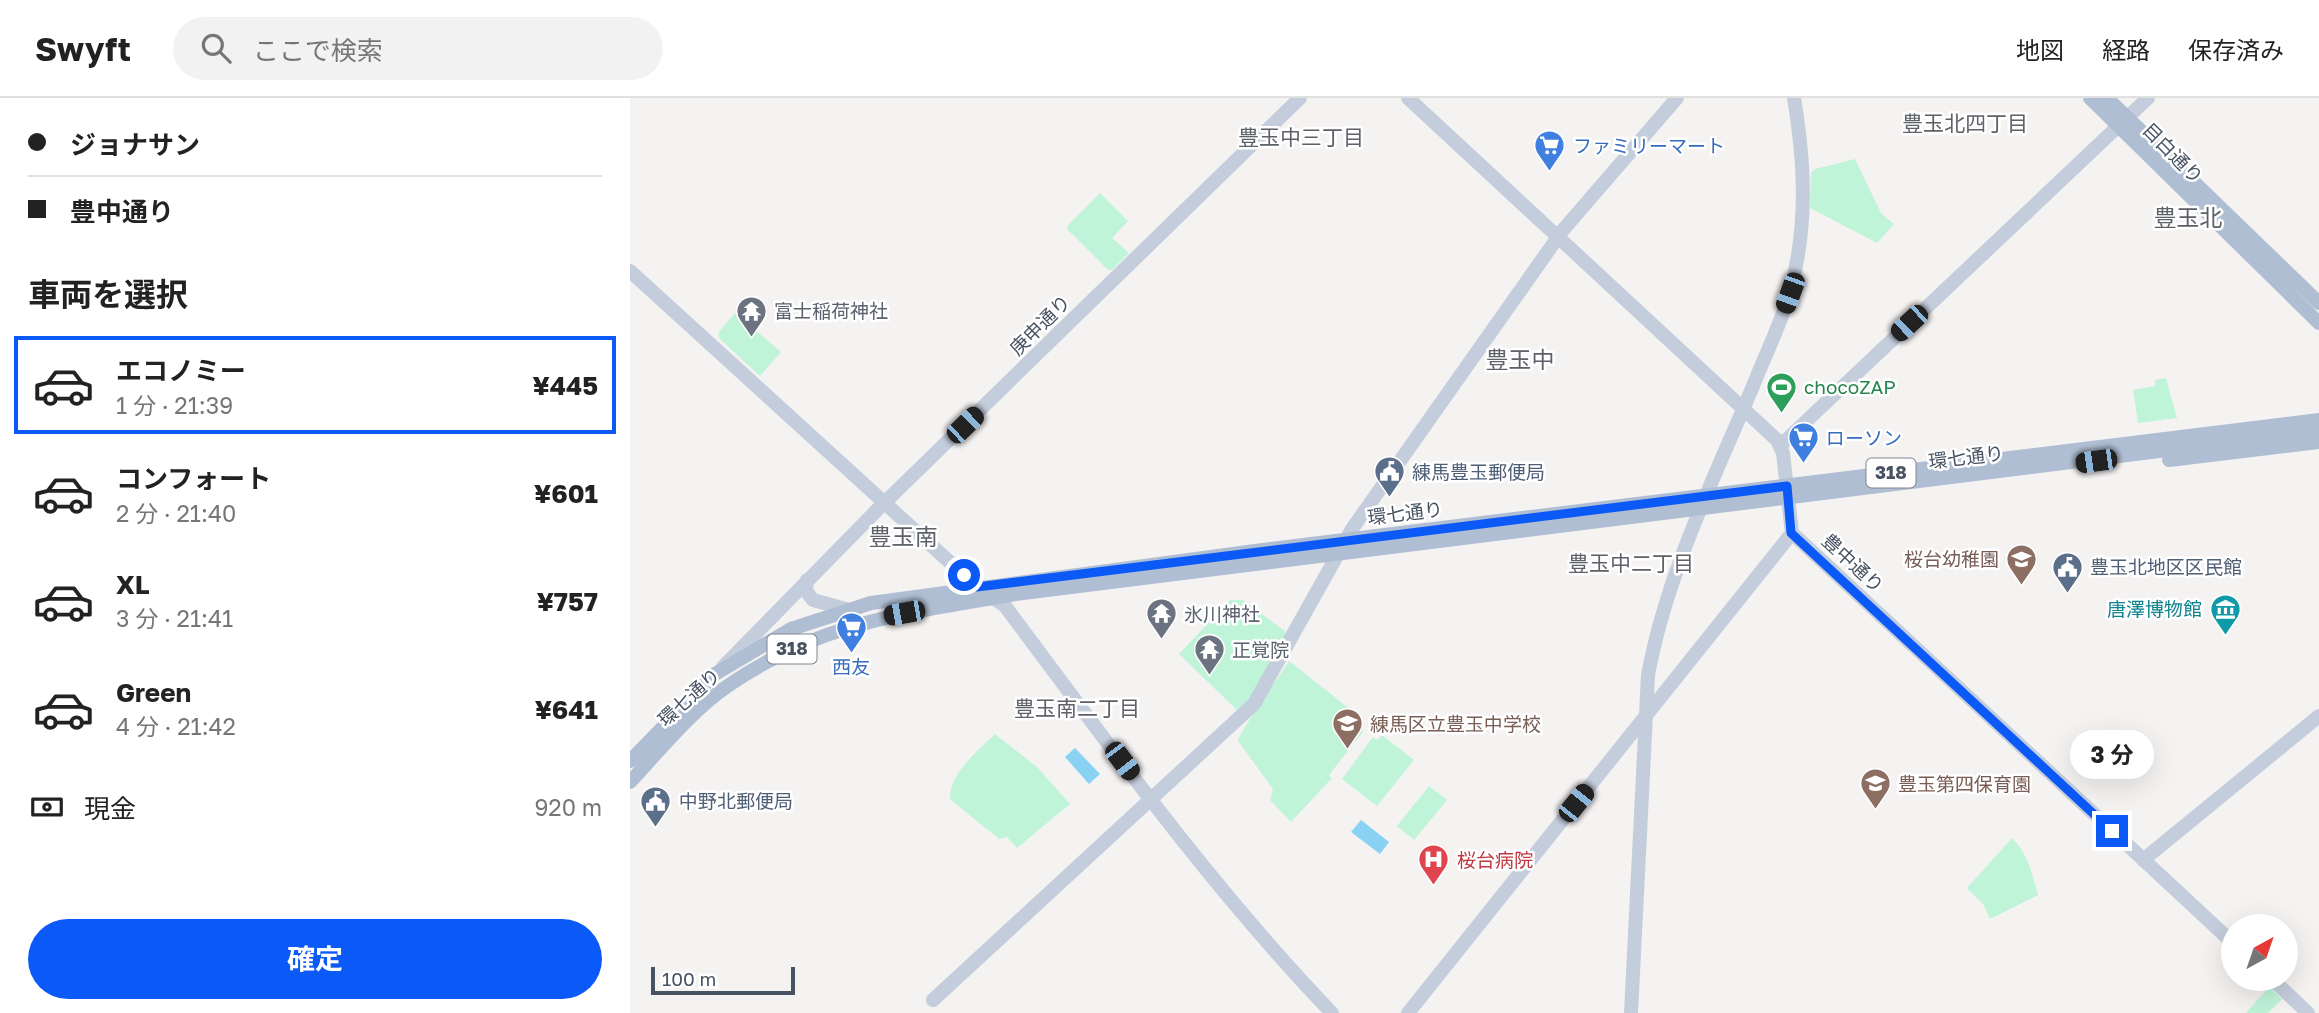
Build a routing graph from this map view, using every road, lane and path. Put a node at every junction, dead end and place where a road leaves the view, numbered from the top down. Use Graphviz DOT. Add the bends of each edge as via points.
graph roads {
  1 [pos="1300,98"];
  2 [pos="1408,98"];
  3 [pos="1677,98"];
  4 [pos="1794,98"];
  5 [pos="2090,98"];
  6 [pos="2108,98"];
  7 [pos="2148,98"];
  8 [pos="2123,122"];
  9 [pos="1558,237"];
  10 [pos="630,271"];
  11 [pos="2319,303"];
  12 [pos="2319,323"];
  13 [pos="1743,409"];
  14 [pos="2319,412"];
  15 [pos="2319,420"];
  16 [pos="2319,431"];
  17 [pos="2187,442"];
  18 [pos="2319,442"];
  19 [pos="1781,445"];
  20 [pos="2075,448"];
  21 [pos="2073,464"];
  22 [pos="1788,492"];
  23 [pos="886,502"];
  24 [pos="1704,502"];
  25 [pos="1791,533"];
  26 [pos="1345,540"];
  27 [pos="1337,553"];
  28 [pos="807,580"];
  29 [pos="977,587"];
  30 [pos="996,597"];
  31 [pos="846,609"];
  32 [pos="715,674"];
  33 [pos="1646,716"];
  34 [pos="2319,716"];
  35 [pos="630,761"];
  36 [pos="630,782"];
  37 [pos="1151,799"];
  38 [pos="2143,860"];
  39 [pos="2221,932"];
  40 [pos="2285,991"];
  41 [pos="933,1000"];
  42 [pos="1332,1013"];
  43 [pos="1408,1013"];
  44 [pos="1631,1013"];
  45 [pos="2308,1013"];
  1 -- 23 [label="street, 庚申通り"];
  2 -- 9 [label="street"];
  3 -- 9 [label="street"];
  4 -- 13 [label="street" via="1805,166 1797,257 1790,293"];
  5 -- 8 [label="main road, 目白通り"];
  6 -- 8 [label="main road, 目白通り"];
  7 -- 8 [label="street"];
  8 -- 11 [label="main road, 目白通り"];
  8 -- 12 [label="main road, 目白通り"];
  8 -- 19 [label="street"];
  9 -- 13 [label="street"];
  9 -- 26 [label="street"];
  10 -- 23 [label="street"];
  13 -- 19 [label="street"];
  13 -- 24 [label="street"];
  14 -- 20 [label="main road" via="2132,434"];
  15 -- 17 [label="main road, 環七通り / 318"];
  16 -- 17 [label="main road, 環七通り / 318"];
  17 -- 20 [label="main road, 環七通り / 318"];
  17 -- 21 [label="main road, 環七通り / 318"];
  18 -- 21 [label="main road" via="2144,463"];
  19 -- 22 [label="street, 豊中通り"];
  20 -- 22 [label="main road, 環七通り / 318"];
  21 -- 22 [label="main road, 環七通り / 318"];
  22 -- 24 [label="main road, 環七通り / 318"];
  22 -- 25 [label="street, 豊中通り"];
  23 -- 28 [label="street, 庚申通り"];
  23 -- 29 [label="street"];
  24 -- 26 [label="main road, 環七通り / 318"];
  24 -- 27 [label="main road, 環七通り / 318"];
  24 -- 33 [label="street" via="1658,624"];
  25 -- 33 [label="street"];
  25 -- 38 [label="street, 豊中通り"];
  26 -- 27 [label="street"];
  26 -- 29 [label="main road, 環七通り / 318"];
  27 -- 30 [label="main road, 環七通り / 318"];
  27 -- 37 [label="street" via="1254,704"];
  28 -- 31 [label="street" via="806,591 813,600"];
  28 -- 32 [label="street, 庚申通り"];
  29 -- 30 [label="street"];
  29 -- 31 [label="main road, 環七通り / 318"];
  30 -- 36 [label="main road, 環七通り / 318" via="878,617 797,647 727,687"];
  30 -- 37 [label="street"];
  31 -- 32 [label="main road, 環七通り / 318" via="782,634"];
  32 -- 35 [label="main road, 環七通り / 318"];
  33 -- 43 [label="street"];
  33 -- 44 [label="street"];
  34 -- 38 [label="street"];
  37 -- 41 [label="street"];
  37 -- 42 [label="street" via="1247,919"];
  38 -- 39 [label="street, 豊中通り"];
  40 -- 45 [label="street"];
}
